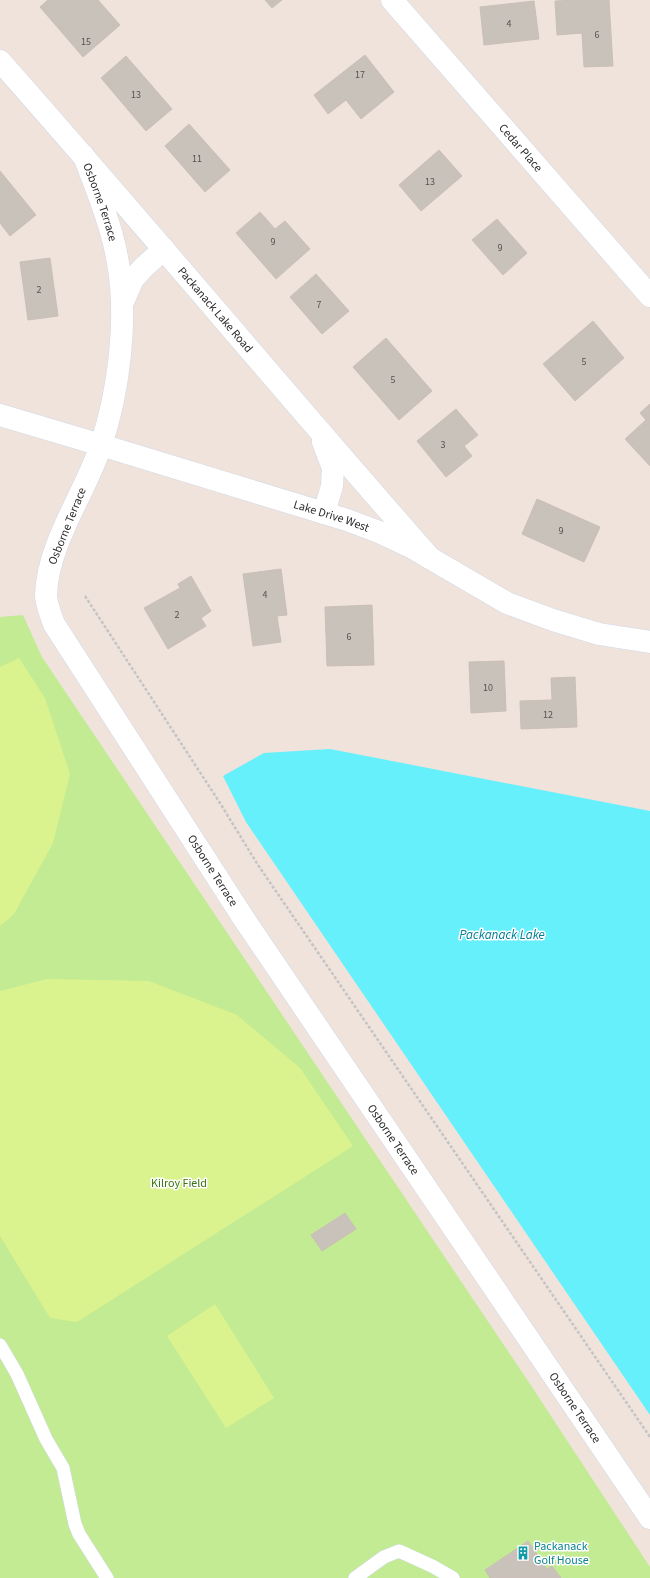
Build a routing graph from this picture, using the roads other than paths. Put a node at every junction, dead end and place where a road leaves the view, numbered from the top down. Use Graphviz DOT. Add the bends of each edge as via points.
graph roads {
  1 [pos="392,0"];
  2 [pos="0,61"];
  3 [pos="84,156"];
  4 [pos="164,249"];
  5 [pos="650,296"];
  6 [pos="122,304"];
  7 [pos="0,415"];
  8 [pos="320,433"];
  9 [pos="101,445"];
  10 [pos="324,513"];
  11 [pos="430,558"];
  12 [pos="650,642"];
  13 [pos="0,1346"];
  14 [pos="650,1518"];
  15 [pos="107,1578"];
  16 [pos="355,1578"];
  17 [pos="453,1578"];
  1 -- 5 [label="street, Cedar Place"];
  2 -- 3 [label="street, Packanack Lake Road"];
  3 -- 4 [label="street, Packanack Lake Road"];
  3 -- 6 [label="street, Osborne Terrace" via="110,228 118,263"];
  4 -- 6 [label="street" via="133,280"];
  4 -- 8 [label="street, Packanack Lake Road"];
  6 -- 9 [label="street, Osborne Terrace" via="121,347 113,397"];
  7 -- 9 [label="street, Lake Drive West"];
  8 -- 10 [label="street" via="333,468 332,486"];
  8 -- 11 [label="street, Packanack Lake Road"];
  9 -- 10 [label="street, Lake Drive West"];
  9 -- 14 [label="street, Osborne Terrace" via="49,567 46,597 54,624 248,926"];
  10 -- 11 [label="street, Lake Drive West" via="379,532"];
  11 -- 12 [label="street, Lake Drive West" via="507,603 599,634"];
  13 -- 15 [label="lane" via="18,1374 46,1439 63,1468 79,1534"];
  16 -- 17 [label="lane" via="399,1551"];
}
